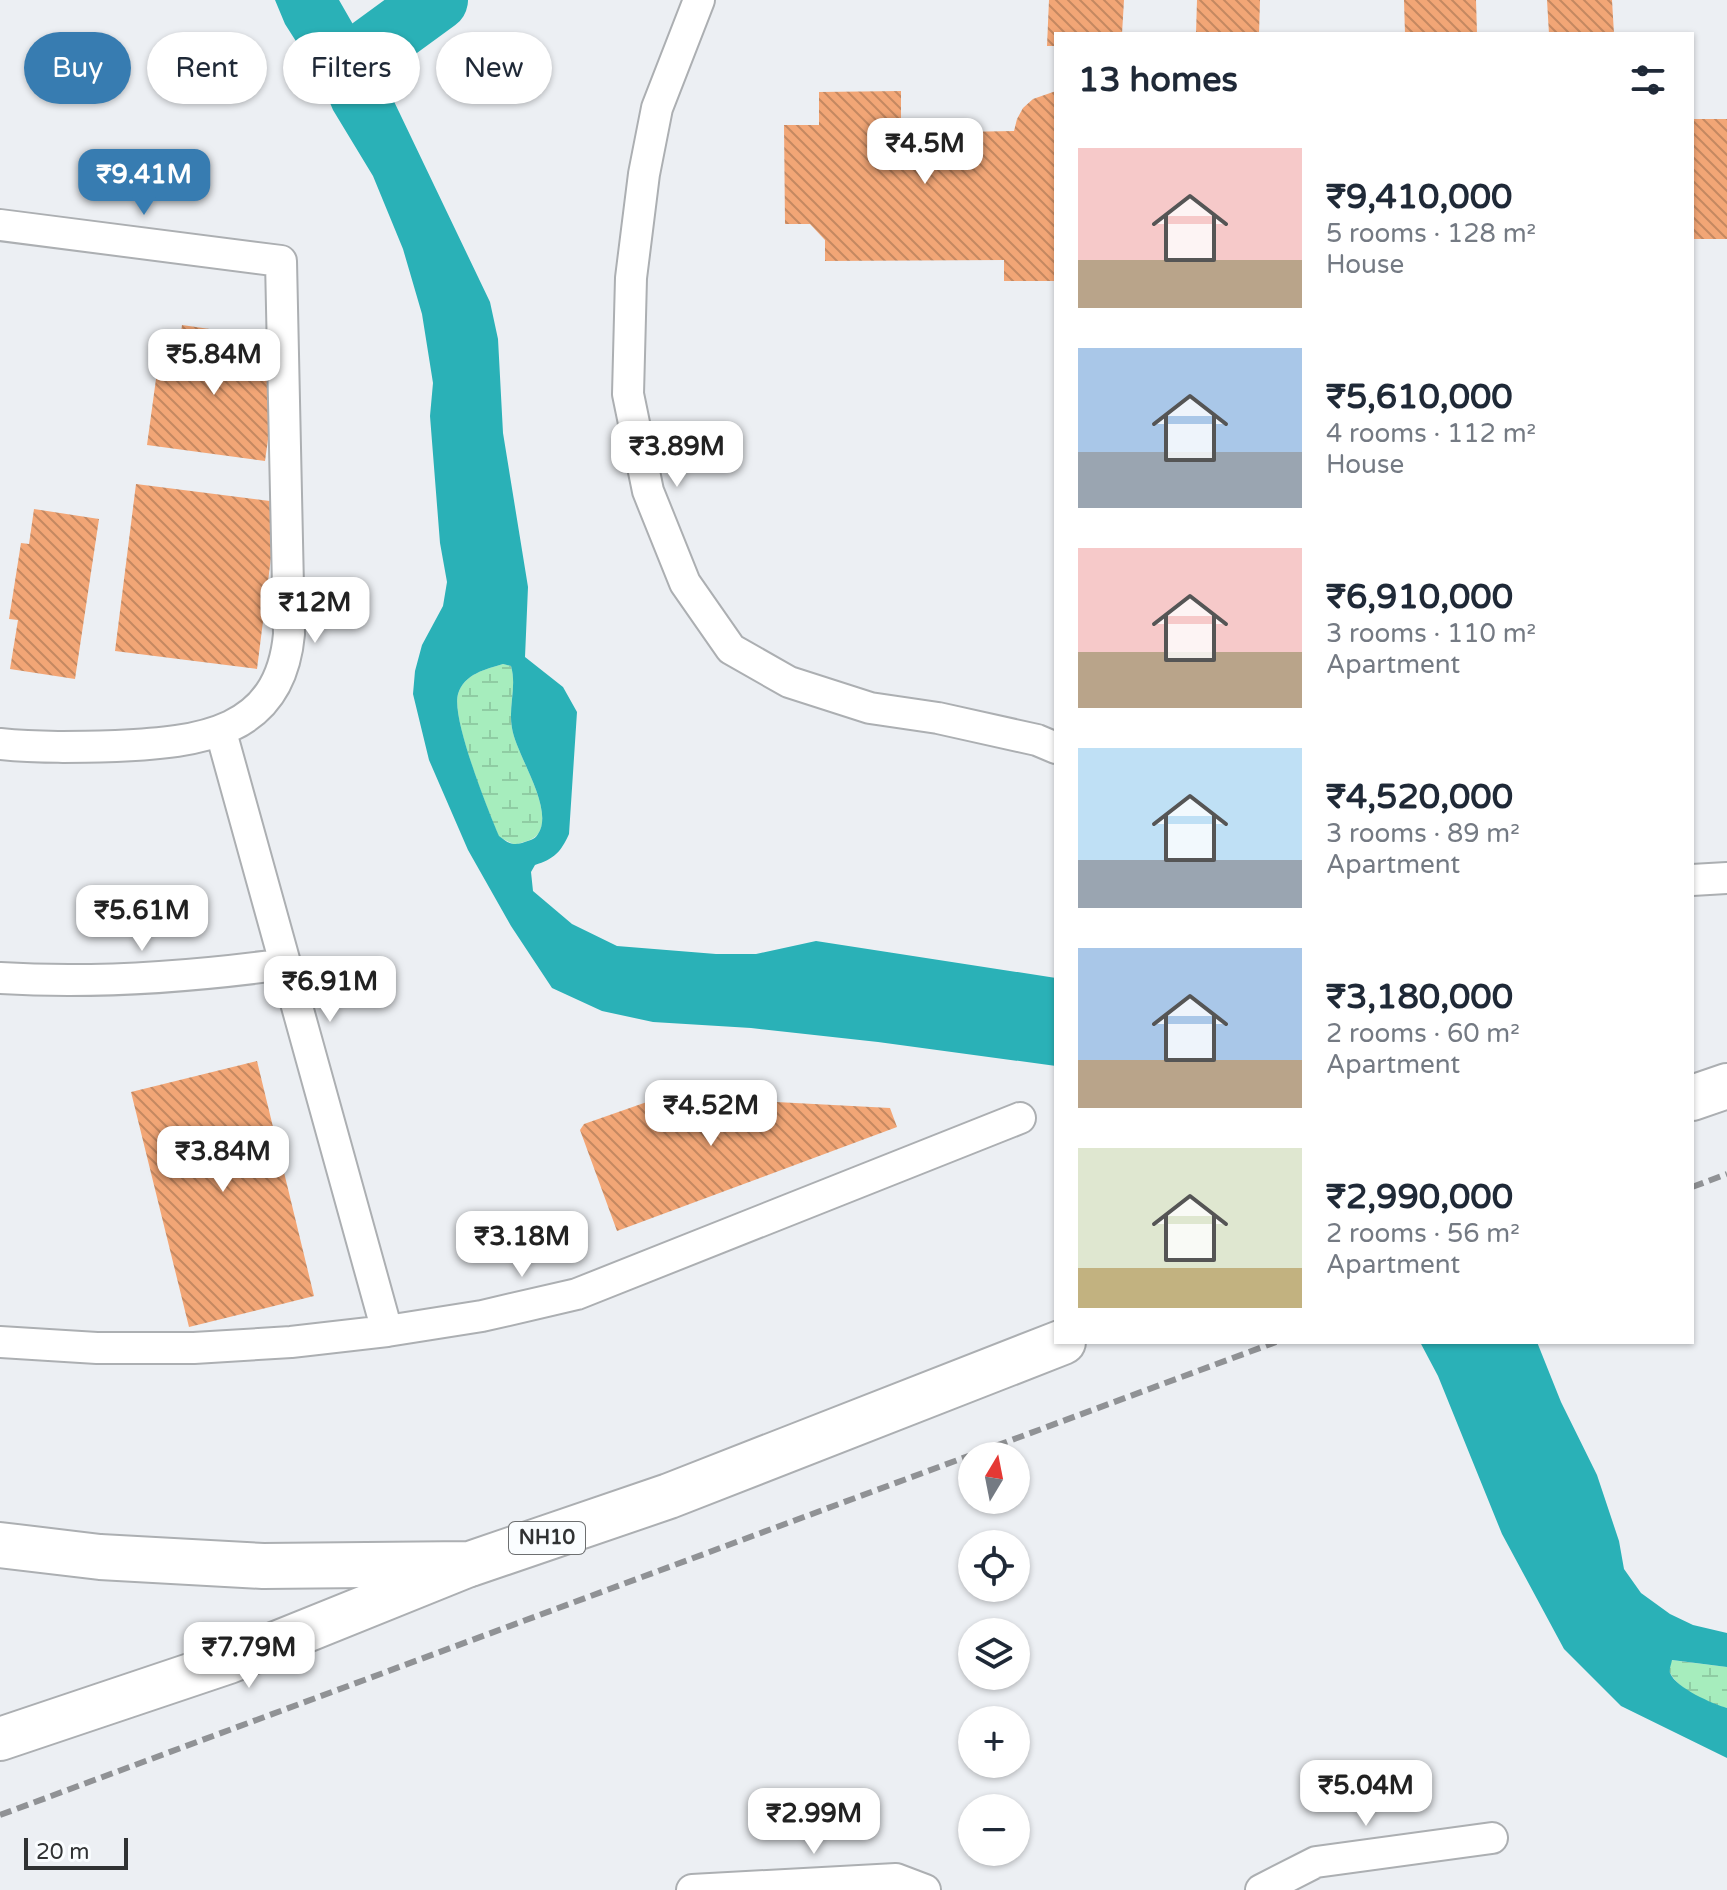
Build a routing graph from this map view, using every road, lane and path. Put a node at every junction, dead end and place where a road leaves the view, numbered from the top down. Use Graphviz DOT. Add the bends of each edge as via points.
graph roads {
  1 [pos="699,0"];
  2 [pos="0,225"];
  3 [pos="221,732"];
  4 [pos="0,744"];
  5 [pos="1054,747"];
  6 [pos="1727,878"];
  7 [pos="1694,880"];
  8 [pos="285,964"];
  9 [pos="0,978"];
  10 [pos="1727,1086"];
  11 [pos="1694,1097"];
  12 [pos="1020,1118"];
  13 [pos="387,1331"];
  14 [pos="0,1342"];
  15 [pos="1058,1344"];
  16 [pos="0,1545"];
  17 [pos="470,1564"];
  18 [pos="0,1739"];
  19 [pos="1492,1838"];
  20 [pos="692,1890"];
  21 [pos="925,1890"];
  22 [pos="1261,1890"];
  1 -- 5 [label="street" via="657,108 644,174 631,278 628,394 648,491 685,583 731,649 789,682 870,708 938,718"];
  2 -- 3 [label="street" via="281,261 287,653 261,706"];
  3 -- 4 [label="street" via="142,745"];
  3 -- 8 [label="street"];
  6 -- 7 [label="street"];
  8 -- 9 [label="street" via="128,981"];
  8 -- 13 [label="street"];
  10 -- 11 [label="highway"];
  12 -- 13 [label="street" via="577,1294"];
  13 -- 14 [label="street" via="194,1348"];
  15 -- 17 [label="highway, NH10" via="669,1496"];
  16 -- 17 [label="highway, NH10" via="100,1557 263,1566"];
  17 -- 18 [label="street" via="229,1662"];
  19 -- 22 [label="street" via="1316,1862"];
  20 -- 21 [label="street" via="896,1879"];
}
